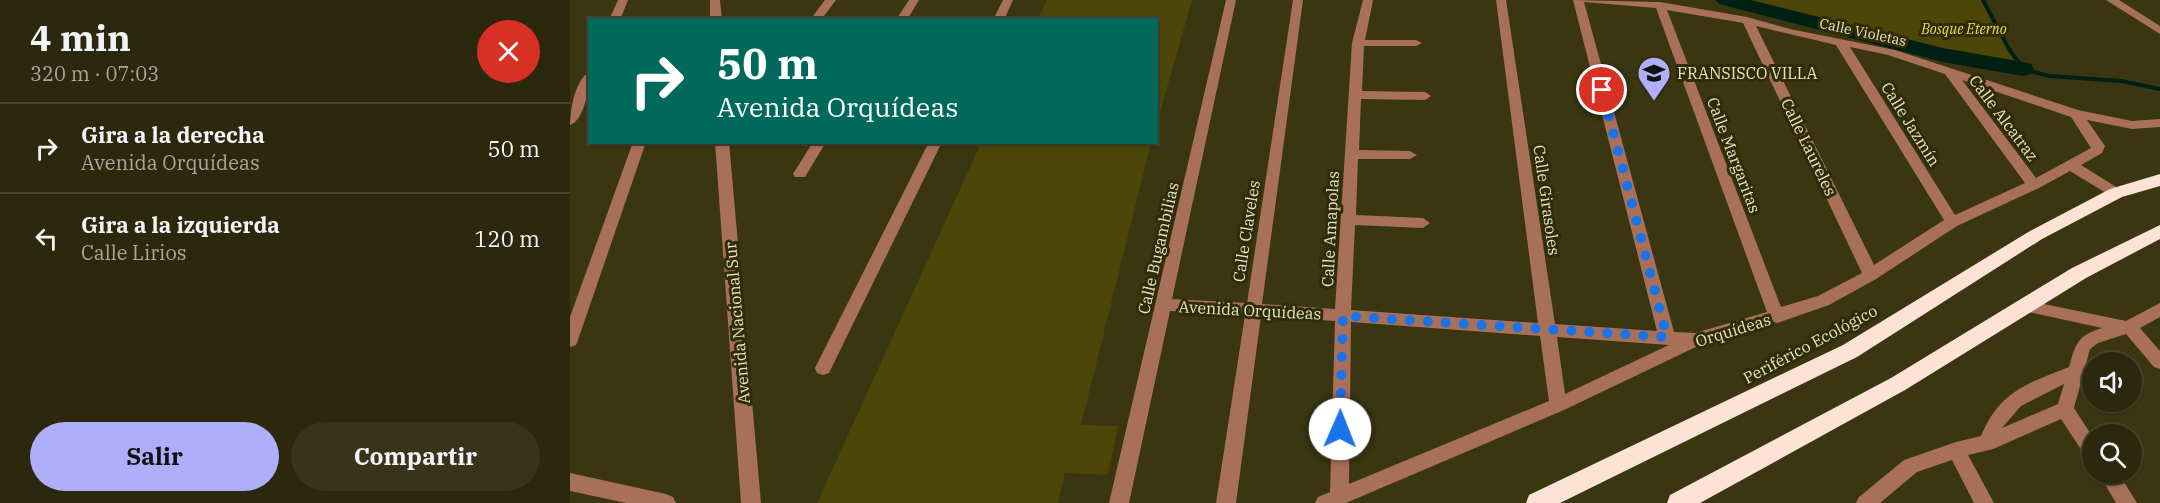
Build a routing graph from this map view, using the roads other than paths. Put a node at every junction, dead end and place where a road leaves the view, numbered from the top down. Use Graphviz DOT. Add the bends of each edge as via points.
graph roads {
  1 [pos="623,0"];
  2 [pos="715,0"];
  3 [pos="831,0"];
  4 [pos="914,0"];
  5 [pos="1008,0"];
  6 [pos="1232,0"];
  7 [pos="1299,0"];
  8 [pos="1368,0"];
  9 [pos="1501,0"];
  10 [pos="1578,0"];
  11 [pos="1588,0"];
  12 [pos="2111,0"];
  13 [pos="1660,5"];
  14 [pos="615,18"];
  15 [pos="716,18"];
  16 [pos="817,18"];
  17 [pos="902,18"];
  18 [pos="999,18"];
  19 [pos="1747,20"];
  20 [pos="2160,31"];
  21 [pos="1358,43"];
  22 [pos="1416,43"];
  23 [pos="1841,43"];
  24 [pos="1948,70"];
  25 [pos="588,80"];
  26 [pos="1355,95"];
  27 [pos="1425,96"];
  28 [pos="2076,114"];
  29 [pos="570,121"];
  30 [pos="2160,123"];
  31 [pos="639,144"];
  32 [pos="722,144"];
  33 [pos="819,144"];
  34 [pos="935,144"];
  35 [pos="1352,154"];
  36 [pos="1410,155"];
  37 [pos="2071,165"];
  38 [pos="800,174"];
  39 [pos="2160,180"];
  40 [pos="2034,185"];
  41 [pos="2116,193"];
  42 [pos="1348,220"];
  43 [pos="1952,222"];
  44 [pos="1423,223"];
  45 [pos="2160,231"];
  46 [pos="1871,275"];
  47 [pos="1163,306"];
  48 [pos="2025,306"];
  49 [pos="1252,309"];
  50 [pos="2160,309"];
  51 [pos="1343,316"];
  52 [pos="1777,317"];
  53 [pos="2129,327"];
  54 [pos="1546,328"];
  55 [pos="1667,337"];
  56 [pos="570,340"];
  57 [pos="1695,340"];
  58 [pos="2160,362"];
  59 [pos="823,368"];
  60 [pos="2076,371"];
  61 [pos="1558,405"];
  62 [pos="2065,409"];
  63 [pos="2082,435"];
  64 [pos="1987,443"];
  65 [pos="1956,450"];
  66 [pos="570,482"];
  67 [pos="2115,484"];
  68 [pos="1332,500"];
  69 [pos="666,503"];
  70 [pos="751,503"];
  71 [pos="1119,503"];
  72 [pos="1226,503"];
  73 [pos="1538,503"];
  74 [pos="1678,503"];
  75 [pos="1866,503"];
  76 [pos="1984,503"];
  77 [pos="2127,503"];
  1 -- 14 [label="street"];
  2 -- 15 [label="street"];
  3 -- 16 [label="street"];
  4 -- 17 [label="street"];
  5 -- 18 [label="street"];
  6 -- 47 [label="street, Calle Bugambilias"];
  7 -- 49 [label="street, Calle Claveles"];
  8 -- 21 [label="street, Calle Amapolas"];
  9 -- 54 [label="street, Calle Girasoles"];
  10 -- 55 [label="street"];
  11 -- 13 [label="street, Calle Violetas"];
  12 -- 20 [label="street"];
  13 -- 19 [label="street, Calle Violetas"];
  13 -- 52 [label="street, Calle Margaritas"];
  19 -- 23 [label="street, Calle Violetas"];
  19 -- 46 [label="street, Calle Laureles"];
  21 -- 22 [label="street"];
  21 -- 26 [label="street, Calle Amapolas"];
  23 -- 24 [label="street, Calle Violetas" via="1891,52"];
  23 -- 43 [label="street, Calle Jazmín"];
  24 -- 28 [label="street, Calle Violetas"];
  24 -- 40 [label="street, Calle Alcatraz"];
  25 -- 29 [label="street"];
  26 -- 27 [label="street"];
  26 -- 35 [label="street, Calle Amapolas"];
  28 -- 30 [label="street, Calle Violetas" via="2132,125"];
  28 -- 37 [label="street, Orquídeas" via="2098,146"];
  31 -- 56 [label="street"];
  32 -- 70 [label="street, Avenida Nacional Sur"];
  33 -- 38 [label="street"];
  34 -- 59 [label="street"];
  35 -- 36 [label="street"];
  35 -- 42 [label="street, Calle Amapolas"];
  37 -- 40 [label="street, Orquídeas"];
  37 -- 41 [label="street"];
  39 -- 41 [label="highway, Periférico Ecológico"];
  40 -- 43 [label="street, Orquídeas"];
  41 -- 73 [label="highway, Periférico Ecológico" via="2036,235 1850,351"];
  42 -- 44 [label="street"];
  42 -- 51 [label="street, Calle Amapolas"];
  43 -- 46 [label="street, Orquídeas"];
  45 -- 48 [label="highway"];
  46 -- 52 [label="street, Orquídeas" via="1823,301"];
  47 -- 49 [label="street, Avenida Orquídeas"];
  47 -- 71 [label="street, Calle Bugambilias"];
  48 -- 53 [label="street"];
  48 -- 74 [label="highway" via="1898,384"];
  49 -- 51 [label="street, Avenida Orquídeas"];
  49 -- 72 [label="street, Calle Claveles"];
  50 -- 53 [label="street"];
  51 -- 54 [label="street, Avenida Orquídeas"];
  51 -- 68 [label="street, Calle Amapolas"];
  52 -- 57 [label="street, Orquídeas"];
  53 -- 58 [label="street"];
  53 -- 60 [label="street" via="2092,338 2083,346"];
  54 -- 55 [label="street, Avenida Orquídeas"];
  54 -- 61 [label="street, Calle Girasoles"];
  55 -- 57 [label="street, Avenida Orquídeas"];
  57 -- 61 [label="street, Orquídeas"];
  60 -- 62 [label="street"];
  60 -- 64 [label="street" via="2008,407 1998,418"];
  61 -- 68 [label="street, Orquídeas"];
  62 -- 63 [label="street"];
  62 -- 64 [label="street"];
  64 -- 65 [label="street"];
  65 -- 75 [label="street" via="1911,466"];
  65 -- 76 [label="street"];
  66 -- 69 [label="street"];
  67 -- 77 [label="street"];
}
